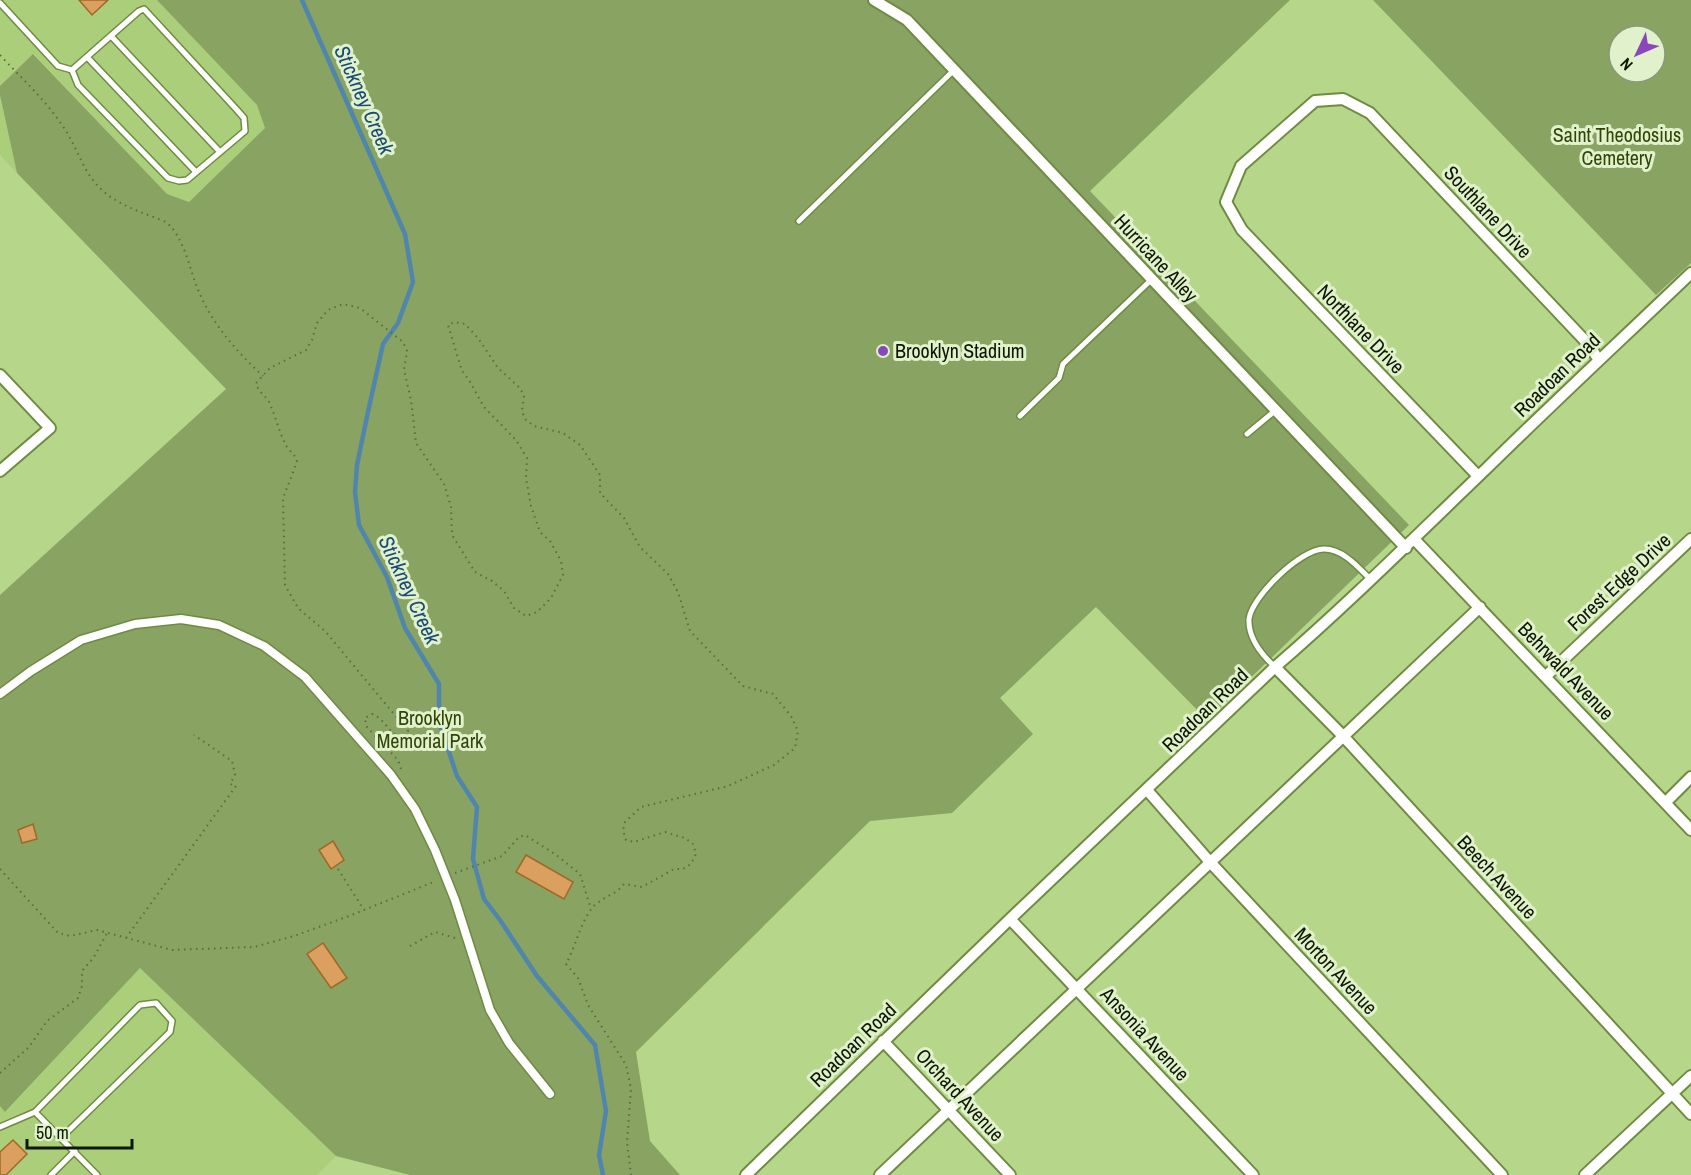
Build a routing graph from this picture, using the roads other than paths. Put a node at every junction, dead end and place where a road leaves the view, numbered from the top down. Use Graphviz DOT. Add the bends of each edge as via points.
graph roads {
  1 [pos="874,0"];
  2 [pos="0,3"];
  3 [pos="111,36"];
  4 [pos="87,57"];
  5 [pos="72,70"];
  6 [pos="954,70"];
  7 [pos="1343,99"];
  8 [pos="220,152"];
  9 [pos="196,172"];
  10 [pos="799,221"];
  11 [pos="1691,273"];
  12 [pos="1152,279"];
  13 [pos="1598,359"];
  14 [pos="0,375"];
  15 [pos="1275,410"];
  16 [pos="1020,416"];
  17 [pos="1247,434"];
  18 [pos="0,471"];
  19 [pos="1478,476"];
  20 [pos="1414,539"];
  21 [pos="1691,539"];
  22 [pos="1406,548"];
  23 [pos="1371,580"];
  24 [pos="1480,607"];
  25 [pos="1275,667"];
  26 [pos="1546,676"];
  27 [pos="0,694"];
  28 [pos="1343,736"];
  29 [pos="1691,777"];
  30 [pos="1147,790"];
  31 [pos="1666,802"];
  32 [pos="1691,830"];
  33 [pos="1209,862"];
  34 [pos="1010,919"];
  35 [pos="1077,989"];
  36 [pos="884,1041"];
  37 [pos="1691,1076"];
  38 [pos="550,1094"];
  39 [pos="1672,1094"];
  40 [pos="949,1109"];
  41 [pos="35,1112"];
  42 [pos="1691,1113"];
  43 [pos="0,1127"];
  44 [pos="61,1138"];
  45 [pos="75,1152"];
  46 [pos="51,1175"];
  47 [pos="97,1175"];
  48 [pos="746,1175"];
  49 [pos="880,1175"];
  50 [pos="1010,1175"];
  51 [pos="1253,1175"];
  52 [pos="1502,1175"];
  53 [pos="1585,1175"];
  1 -- 6 [label="street, Hurricane Alley" via="907,20"];
  2 -- 5 [label="lane" via="58,66"];
  3 -- 4 [label="lane"];
  3 -- 8 [label="lane"];
  3 -- 8 [label="lane" via="144,9 244,118 245,131"];
  4 -- 5 [label="lane"];
  4 -- 9 [label="lane"];
  5 -- 9 [label="lane" via="78,85 168,178 187,180"];
  6 -- 10 [label="lane"];
  6 -- 12 [label="street, Hurricane Alley"];
  7 -- 13 [label="street, Southlane Drive" via="1370,113"];
  7 -- 19 [label="street, Northlane Drive" via="1315,101 1274,135 1241,166 1226,202 1242,230"];
  8 -- 9 [label="lane"];
  11 -- 13 [label="street, Roadoan Road"];
  12 -- 15 [label="street, Hurricane Alley"];
  12 -- 16 [label="lane" via="1063,364 1059,378"];
  13 -- 19 [label="street, Roadoan Road"];
  14 -- 18 [label="street" via="50,428"];
  15 -- 17 [label="lane"];
  15 -- 22 [label="street, Hurricane Alley"];
  19 -- 20 [label="street, Roadoan Road"];
  20 -- 22 [label="street, Roadoan Road"];
  20 -- 24 [label="street, Behrwald Avenue"];
  21 -- 26 [label="street, Forest Edge Drive"];
  22 -- 23 [label="street, Roadoan Road"];
  23 -- 25 [label="street, Roadoan Road"];
  23 -- 25 [label="lane" via="1339,553 1325,549 1311,551 1279,577 1252,608 1249,622 1253,639"];
  24 -- 26 [label="street, Behrwald Avenue"];
  24 -- 28 [label="street"];
  25 -- 28 [label="street, Beech Avenue"];
  25 -- 30 [label="street, Roadoan Road"];
  26 -- 31 [label="street, Behrwald Avenue"];
  27 -- 38 [label="street" via="81,640 135,624 181,619 219,625 264,646 305,677 415,809 446,877 490,1010 508,1044"];
  28 -- 33 [label="street"];
  28 -- 39 [label="street, Beech Avenue"];
  29 -- 31 [label="street"];
  30 -- 33 [label="street, Morton Avenue"];
  30 -- 34 [label="street, Roadoan Road"];
  31 -- 32 [label="street, Behrwald Avenue"];
  33 -- 35 [label="street"];
  33 -- 52 [label="street, Morton Avenue"];
  34 -- 35 [label="street, Ansonia Avenue"];
  34 -- 36 [label="street, Roadoan Road"];
  35 -- 40 [label="street"];
  35 -- 51 [label="street, Ansonia Avenue"];
  36 -- 40 [label="street, Orchard Avenue"];
  36 -- 48 [label="street, Roadoan Road"];
  37 -- 39 [label="street"];
  39 -- 42 [label="street, Beech Avenue"];
  39 -- 53 [label="street"];
  40 -- 49 [label="street"];
  40 -- 50 [label="street, Orchard Avenue"];
  41 -- 43 [label="lane"];
  41 -- 44 [label="lane"];
  41 -- 44 [label="lane" via="140,1005 156,1004 172,1021 170,1032"];
  44 -- 45 [label="lane"];
  45 -- 46 [label="lane"];
  45 -- 47 [label="lane"];
}
